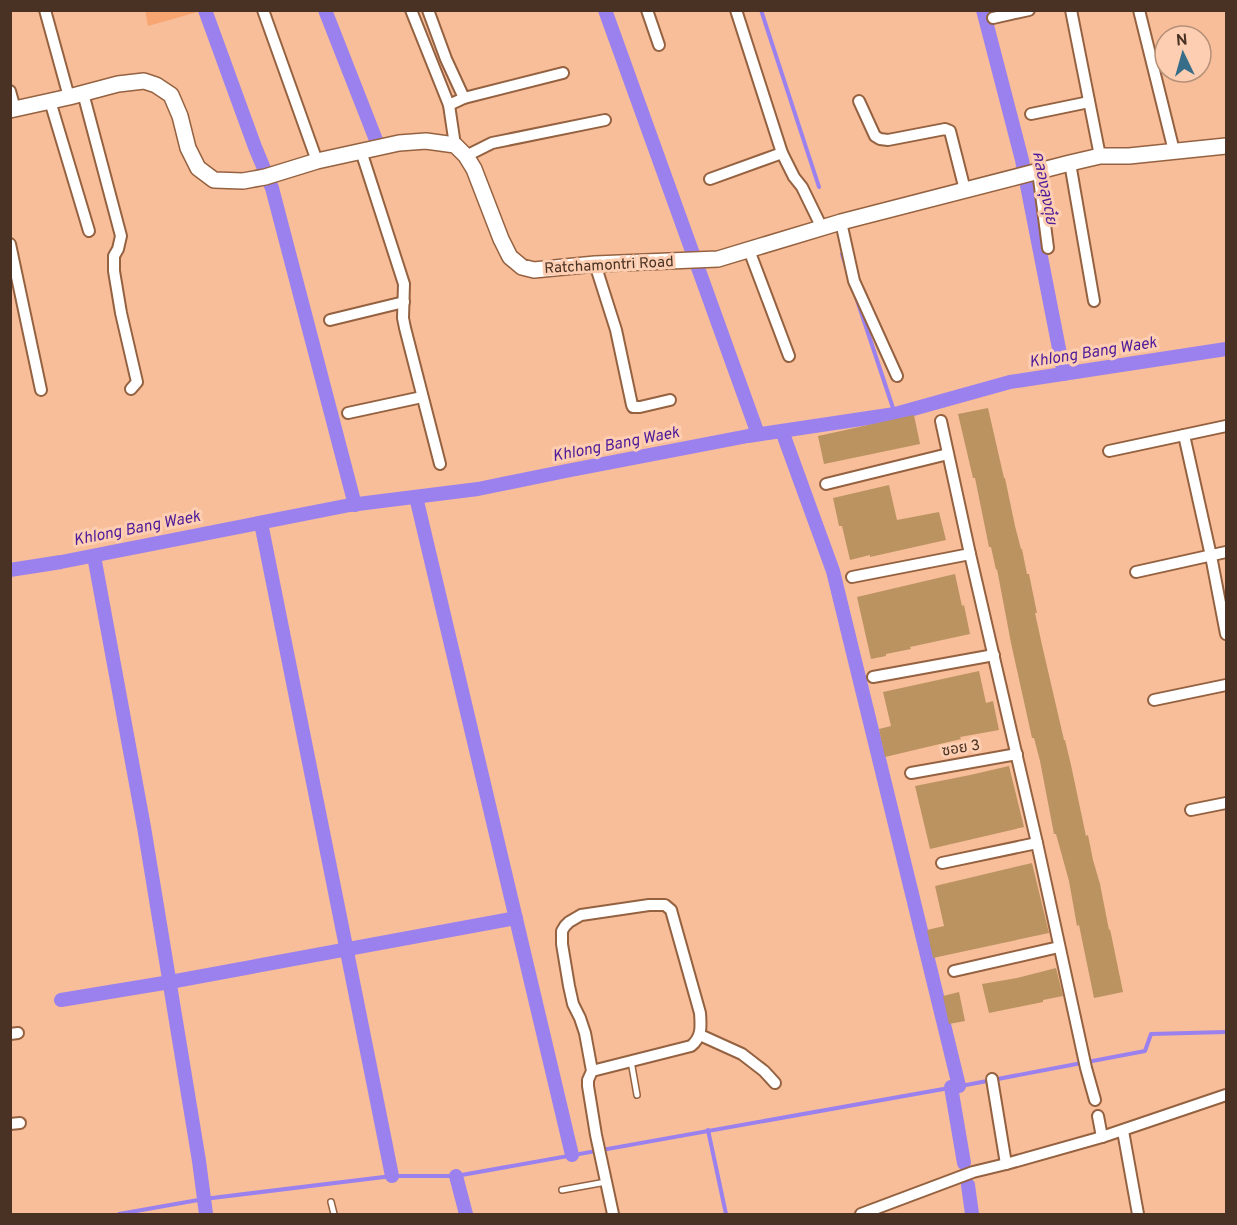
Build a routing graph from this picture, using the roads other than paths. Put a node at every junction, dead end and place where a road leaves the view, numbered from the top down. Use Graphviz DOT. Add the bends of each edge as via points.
graph roads {
  1 [pos="45,10"];
  2 [pos="263,10"];
  3 [pos="411,10"];
  4 [pos="428,10"];
  5 [pos="647,10"];
  6 [pos="736,10"];
  7 [pos="1029,10"];
  8 [pos="1071,10"];
  9 [pos="1139,10"];
  10 [pos="993,18"];
  11 [pos="659,45"];
  12 [pos="563,73"];
  13 [pos="10,91"];
  14 [pos="76,95"];
  15 [pos="464,98"];
  16 [pos="50,101"];
  17 [pos="859,101"];
  18 [pos="1089,102"];
  19 [pos="449,105"];
  20 [pos="13,109"];
  21 [pos="1031,114"];
  22 [pos="605,120"];
  23 [pos="1227,146"];
  24 [pos="461,151"];
  25 [pos="1174,151"];
  26 [pos="362,152"];
  27 [pos="782,153"];
  28 [pos="1100,156"];
  29 [pos="317,161"];
  30 [pos="1070,163"];
  31 [pos="1035,171"];
  32 [pos="710,179"];
  33 [pos="965,190"];
  34 [pos="841,222"];
  35 [pos="822,228"];
  36 [pos="89,231"];
  37 [pos="10,244"];
  38 [pos="1048,248"];
  39 [pos="749,250"];
  40 [pos="595,264"];
  41 [pos="404,302"];
  42 [pos="1094,302"];
  43 [pos="330,320"];
  44 [pos="789,356"];
  45 [pos="897,376"];
  46 [pos="131,389"];
  47 [pos="41,390"];
  48 [pos="422,397"];
  49 [pos="670,400"];
  50 [pos="348,413"];
  51 [pos="941,421"];
  52 [pos="1227,426"];
  53 [pos="1184,435"];
  54 [pos="1109,451"];
  55 [pos="948,454"];
  56 [pos="440,464"];
  57 [pos="826,484"];
  58 [pos="1227,552"];
  59 [pos="970,555"];
  60 [pos="1211,556"];
  61 [pos="1136,572"];
  62 [pos="852,577"];
  63 [pos="1227,634"];
  64 [pos="994,655"];
  65 [pos="873,677"];
  66 [pos="1227,685"];
  67 [pos="1154,700"];
  68 [pos="1017,754"];
  69 [pos="911,773"];
  70 [pos="1227,803"];
  71 [pos="1191,810"];
  72 [pos="1037,843"];
  73 [pos="942,863"];
  74 [pos="1059,948"];
  75 [pos="954,970"];
  76 [pos="700,1035"];
  77 [pos="631,1061"];
  78 [pos="592,1071"];
  79 [pos="992,1079"];
  80 [pos="775,1083"];
  81 [pos="637,1095"];
  82 [pos="1227,1095"];
  83 [pos="1095,1100"];
  84 [pos="1098,1116"];
  85 [pos="1123,1131"];
  86 [pos="1102,1137"];
  87 [pos="1006,1164"];
  88 [pos="606,1182"];
  89 [pos="562,1190"];
  90 [pos="331,1202"];
  91 [pos="334,1215"];
  92 [pos="613,1215"];
  93 [pos="861,1215"];
  94 [pos="1138,1215"];
  1 -- 14 [label="street"];
  2 -- 29 [label="street"];
  3 -- 19 [label="street"];
  4 -- 15 [label="street"];
  5 -- 11 [label="street"];
  6 -- 27 [label="street"];
  7 -- 10 [label="street"];
  8 -- 18 [label="street"];
  9 -- 25 [label="street"];
  12 -- 15 [label="street"];
  13 -- 20 [label="street"];
  14 -- 16 [label="street"];
  14 -- 29 [label="street" via="118,84 144,81 156,85 171,95 198,168 214,180 243,182"];
  14 -- 46 [label="street" via="121,236 114,271 137,382"];
  15 -- 19 [label="street"];
  16 -- 20 [label="street"];
  16 -- 36 [label="street"];
  17 -- 33 [label="street" via="880,139 950,131"];
  18 -- 21 [label="street"];
  18 -- 28 [label="street"];
  19 -- 24 [label="street"];
  22 -- 24 [label="street"];
  23 -- 25 [label="street, Ratchamontri Road"];
  24 -- 26 [label="street" via="426,141"];
  24 -- 40 [label="street, Ratchamontri Road" via="474,169 510,257 522,267 534,270"];
  25 -- 28 [label="street, Ratchamontri Road"];
  26 -- 29 [label="street"];
  26 -- 41 [label="street" via="404,284"];
  27 -- 32 [label="street"];
  27 -- 35 [label="street"];
  28 -- 30 [label="street, Ratchamontri Road"];
  30 -- 31 [label="street, Ratchamontri Road"];
  30 -- 42 [label="street"];
  31 -- 33 [label="street, Ratchamontri Road"];
  31 -- 38 [label="street"];
  33 -- 34 [label="street, Ratchamontri Road"];
  34 -- 35 [label="street, Ratchamontri Road"];
  34 -- 45 [label="street" via="854,281"];
  35 -- 39 [label="street, Ratchamontri Road"];
  37 -- 47 [label="street"];
  39 -- 40 [label="street, Ratchamontri Road" via="703,261"];
  39 -- 44 [label="street"];
  40 -- 49 [label="street" via="616,330 633,407"];
  41 -- 43 [label="street"];
  41 -- 48 [label="street" via="403,318"];
  48 -- 50 [label="street"];
  48 -- 56 [label="street"];
  51 -- 55 [label="street"];
  52 -- 53 [label="street"];
  53 -- 54 [label="street"];
  53 -- 60 [label="street"];
  55 -- 57 [label="street"];
  55 -- 59 [label="street"];
  58 -- 60 [label="street"];
  59 -- 62 [label="street"];
  59 -- 64 [label="street"];
  60 -- 61 [label="street"];
  60 -- 63 [label="street"];
  64 -- 65 [label="street"];
  64 -- 68 [label="street"];
  66 -- 67 [label="street"];
  68 -- 69 [label="street, ซอย 3"];
  68 -- 72 [label="street"];
  70 -- 71 [label="street"];
  72 -- 73 [label="street"];
  72 -- 74 [label="street"];
  74 -- 75 [label="street"];
  74 -- 83 [label="street"];
  76 -- 77 [label="street" via="692,1046"];
  76 -- 78 [label="street" via="700,1013 671,910 665,905 649,905 581,915 565,926 562,944 573,1004 585,1033"];
  76 -- 80 [label="street" via="742,1054"];
  77 -- 78 [label="street"];
  77 -- 81 [label="lane"];
  78 -- 88 [label="street" via="588,1086"];
  79 -- 87 [label="street"];
  82 -- 85 [label="street"];
  84 -- 86 [label="street"];
  85 -- 86 [label="street"];
  85 -- 94 [label="street"];
  86 -- 87 [label="street"];
  87 -- 93 [label="street" via="973,1172"];
  88 -- 89 [label="lane"];
  88 -- 92 [label="street"];
  90 -- 91 [label="lane"];
}
